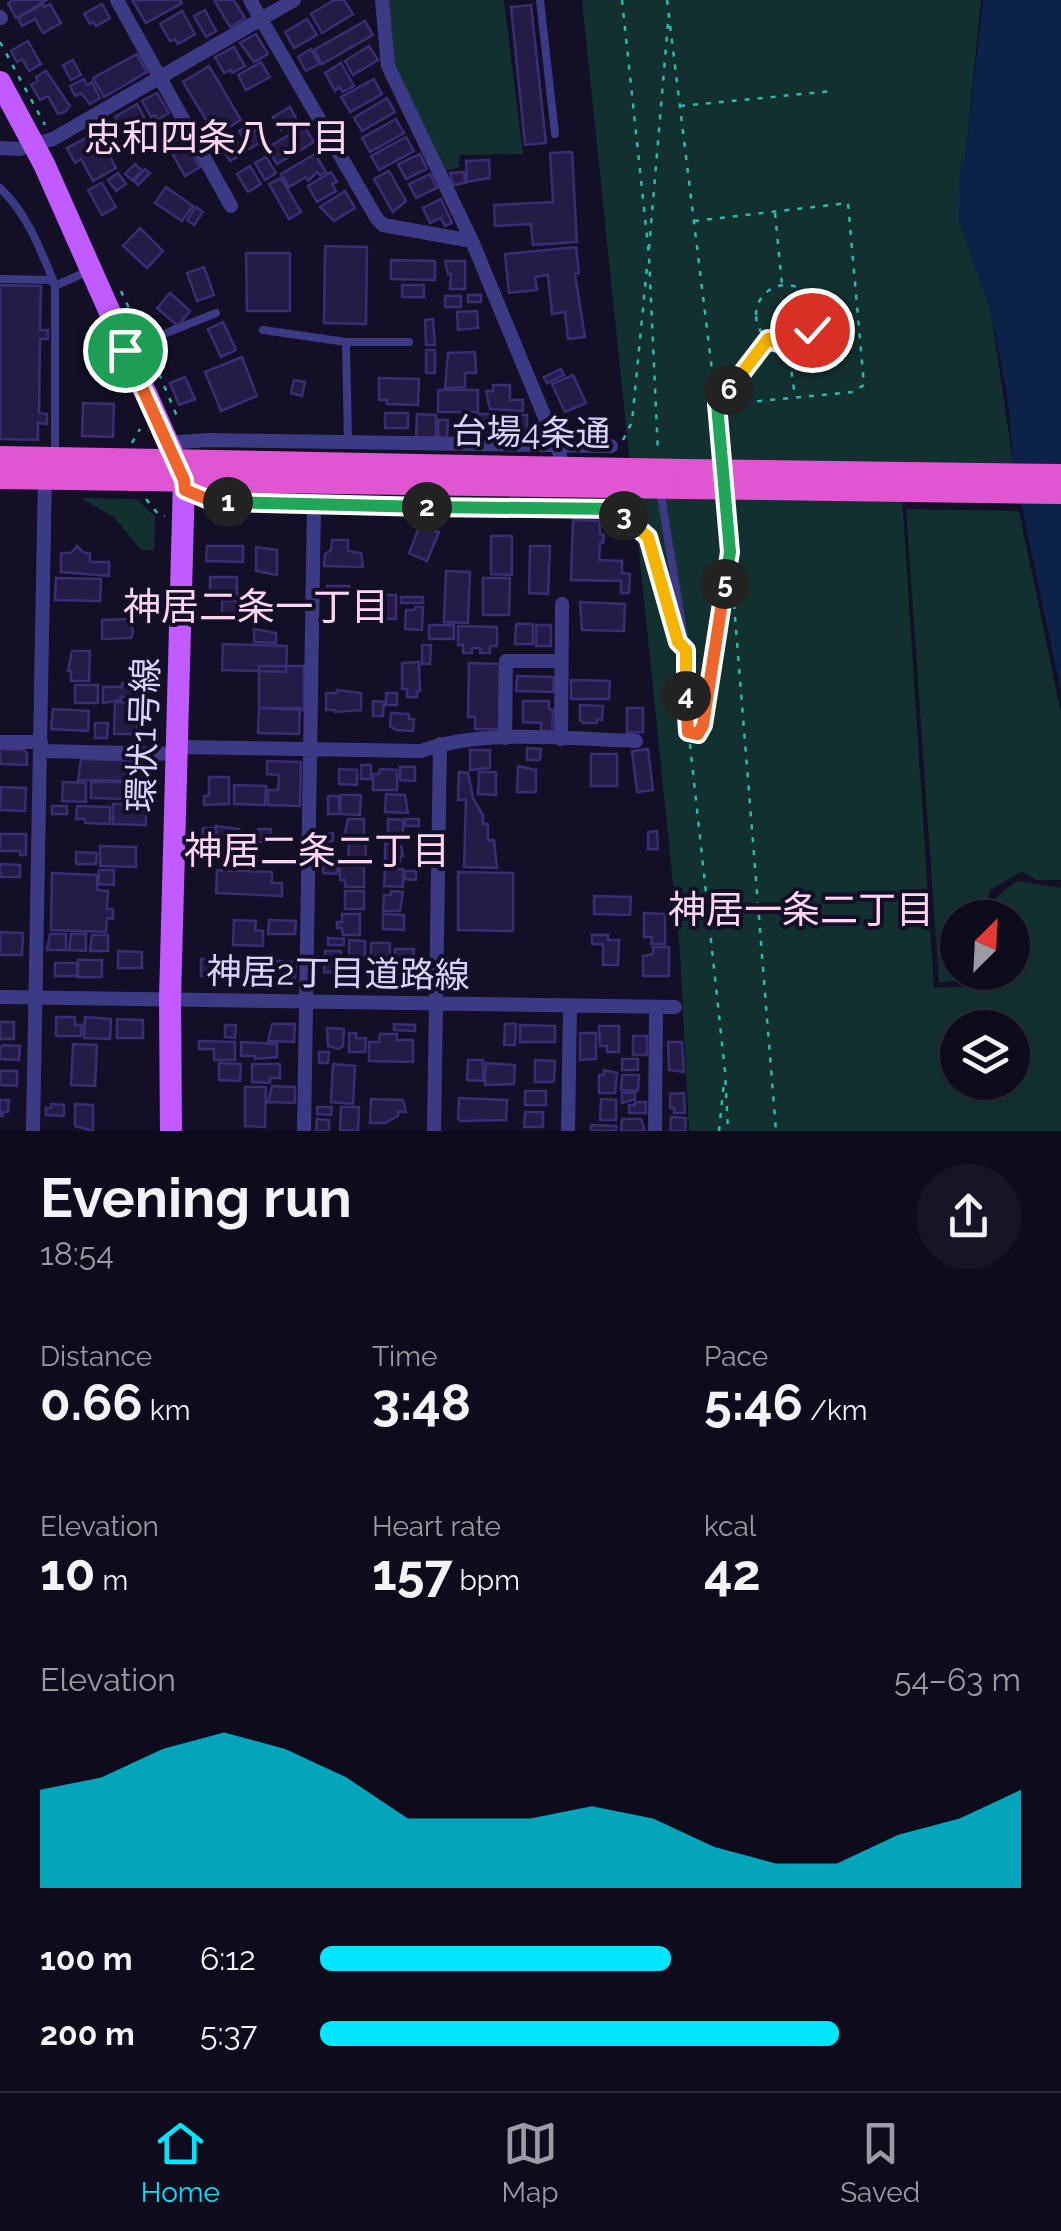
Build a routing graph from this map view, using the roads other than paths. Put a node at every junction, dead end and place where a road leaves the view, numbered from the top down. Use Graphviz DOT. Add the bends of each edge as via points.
graph roads {
  1 [pos="117,0"];
  2 [pos="250,0"];
  3 [pos="294,0"];
  4 [pos="382,0"];
  5 [pos="540,0"];
  6 [pos="261,19"];
  7 [pos="161,76"];
  8 [pos="0,82"];
  9 [pos="555,134"];
  10 [pos="44,142"];
  11 [pos="0,148"];
  12 [pos="0,188"];
  13 [pos="231,206"];
  14 [pos="472,241"];
  15 [pos="90,270"];
  16 [pos="0,279"];
  17 [pos="54,283"];
  18 [pos="216,313"];
  19 [pos="264,330"];
  20 [pos="346,342"];
  21 [pos="408,342"];
  22 [pos="125,350"];
  23 [pos="348,442"];
  24 [pos="611,446"];
  25 [pos="721,448"];
  26 [pos="559,450"];
  27 [pos="0,458"];
  28 [pos="48,465"];
  29 [pos="178,468"];
  30 [pos="1061,475"];
  31 [pos="0,478"];
  32 [pos="671,479"];
  33 [pos="1061,493"];
  34 [pos="314,505"];
  35 [pos="615,509"];
  36 [pos="730,552"];
  37 [pos="733,593"];
  38 [pos="562,604"];
  39 [pos="561,661"];
  40 [pos="505,738"];
  41 [pos="561,739"];
  42 [pos="636,741"];
  43 [pos="0,742"];
  44 [pos="440,744"];
  45 [pos="41,746"];
  46 [pos="310,749"];
  47 [pos="177,750"];
  48 [pos="0,997"];
  49 [pos="35,998"];
  50 [pos="170,1000"];
  51 [pos="306,1002"];
  52 [pos="436,1004"];
  53 [pos="570,1007"];
  54 [pos="656,1007"];
  55 [pos="675,1007"];
  56 [pos="33,1131"];
  57 [pos="171,1131"];
  58 [pos="304,1131"];
  59 [pos="434,1131"];
  60 [pos="568,1131"];
  61 [pos="655,1131"];
  1 -- 7 [label="street"];
  2 -- 6 [label="street"];
  3 -- 6 [label="street"];
  4 -- 14 [label="street" via="388,66"];
  5 -- 9 [label="lane"];
  6 -- 7 [label="street"];
  6 -- 14 [label="street" via="376,218 383,225"];
  7 -- 10 [label="street"];
  7 -- 13 [label="street"];
  8 -- 10 [label="main road, 環状1号線"];
  10 -- 11 [label="street"];
  10 -- 15 [label="main road, 環状1号線"];
  12 -- 17 [label="lane" via="33,232"];
  14 -- 26 [label="street"];
  15 -- 17 [label="lane"];
  15 -- 22 [label="main road, 環状1号線"];
  16 -- 17 [label="lane"];
  17 -- 28 [label="lane"];
  18 -- 22 [label="lane"];
  19 -- 20 [label="lane"];
  20 -- 21 [label="lane"];
  20 -- 23 [label="lane"];
  22 -- 29 [label="main road, 環状1号線"];
  23 -- 26 [label="street"];
  23 -- 29 [label="street" via="208,440"];
  24 -- 26 [label="street"];
  25 -- 36 [label="lane"];
  27 -- 28 [label="highway, 台場4条通"];
  28 -- 29 [label="highway, 台場4条通"];
  28 -- 31 [label="highway, 台場4条通"];
  28 -- 45 [label="street"];
  29 -- 32 [label="highway, 台場4条通"];
  29 -- 34 [label="street" via="214,502"];
  29 -- 47 [label="main road, 環状1号線"];
  30 -- 32 [label="highway, 台場4条通, bridge"];
  32 -- 33 [label="highway, 台場4条通, bridge"];
  32 -- 36 [label="lane" via="688,732 698,734 703,725"];
  34 -- 35 [label="street"];
  34 -- 46 [label="street"];
  36 -- 37 [label="lane"];
  38 -- 39 [label="street"];
  39 -- 40 [label="street" via="506,661"];
  39 -- 41 [label="street"];
  40 -- 41 [label="street"];
  40 -- 44 [label="street"];
  41 -- 42 [label="street"];
  43 -- 45 [label="street"];
  44 -- 46 [label="street" via="422,751"];
  44 -- 52 [label="street"];
  45 -- 47 [label="street"];
  45 -- 49 [label="street"];
  46 -- 47 [label="street"];
  46 -- 51 [label="street"];
  47 -- 50 [label="main road, 環状1号線"];
  48 -- 49 [label="street, 神居2丁目道路線"];
  49 -- 50 [label="street, 神居2丁目道路線"];
  49 -- 56 [label="street"];
  50 -- 51 [label="street, 神居2丁目道路線"];
  50 -- 57 [label="main road, 環状1号線"];
  51 -- 52 [label="street, 神居2丁目道路線"];
  51 -- 58 [label="street"];
  52 -- 53 [label="street, 神居2丁目道路線"];
  52 -- 59 [label="street"];
  53 -- 54 [label="street, 神居2丁目道路線"];
  53 -- 60 [label="street"];
  54 -- 55 [label="street, 神居2丁目道路線"];
  54 -- 61 [label="street"];
}
